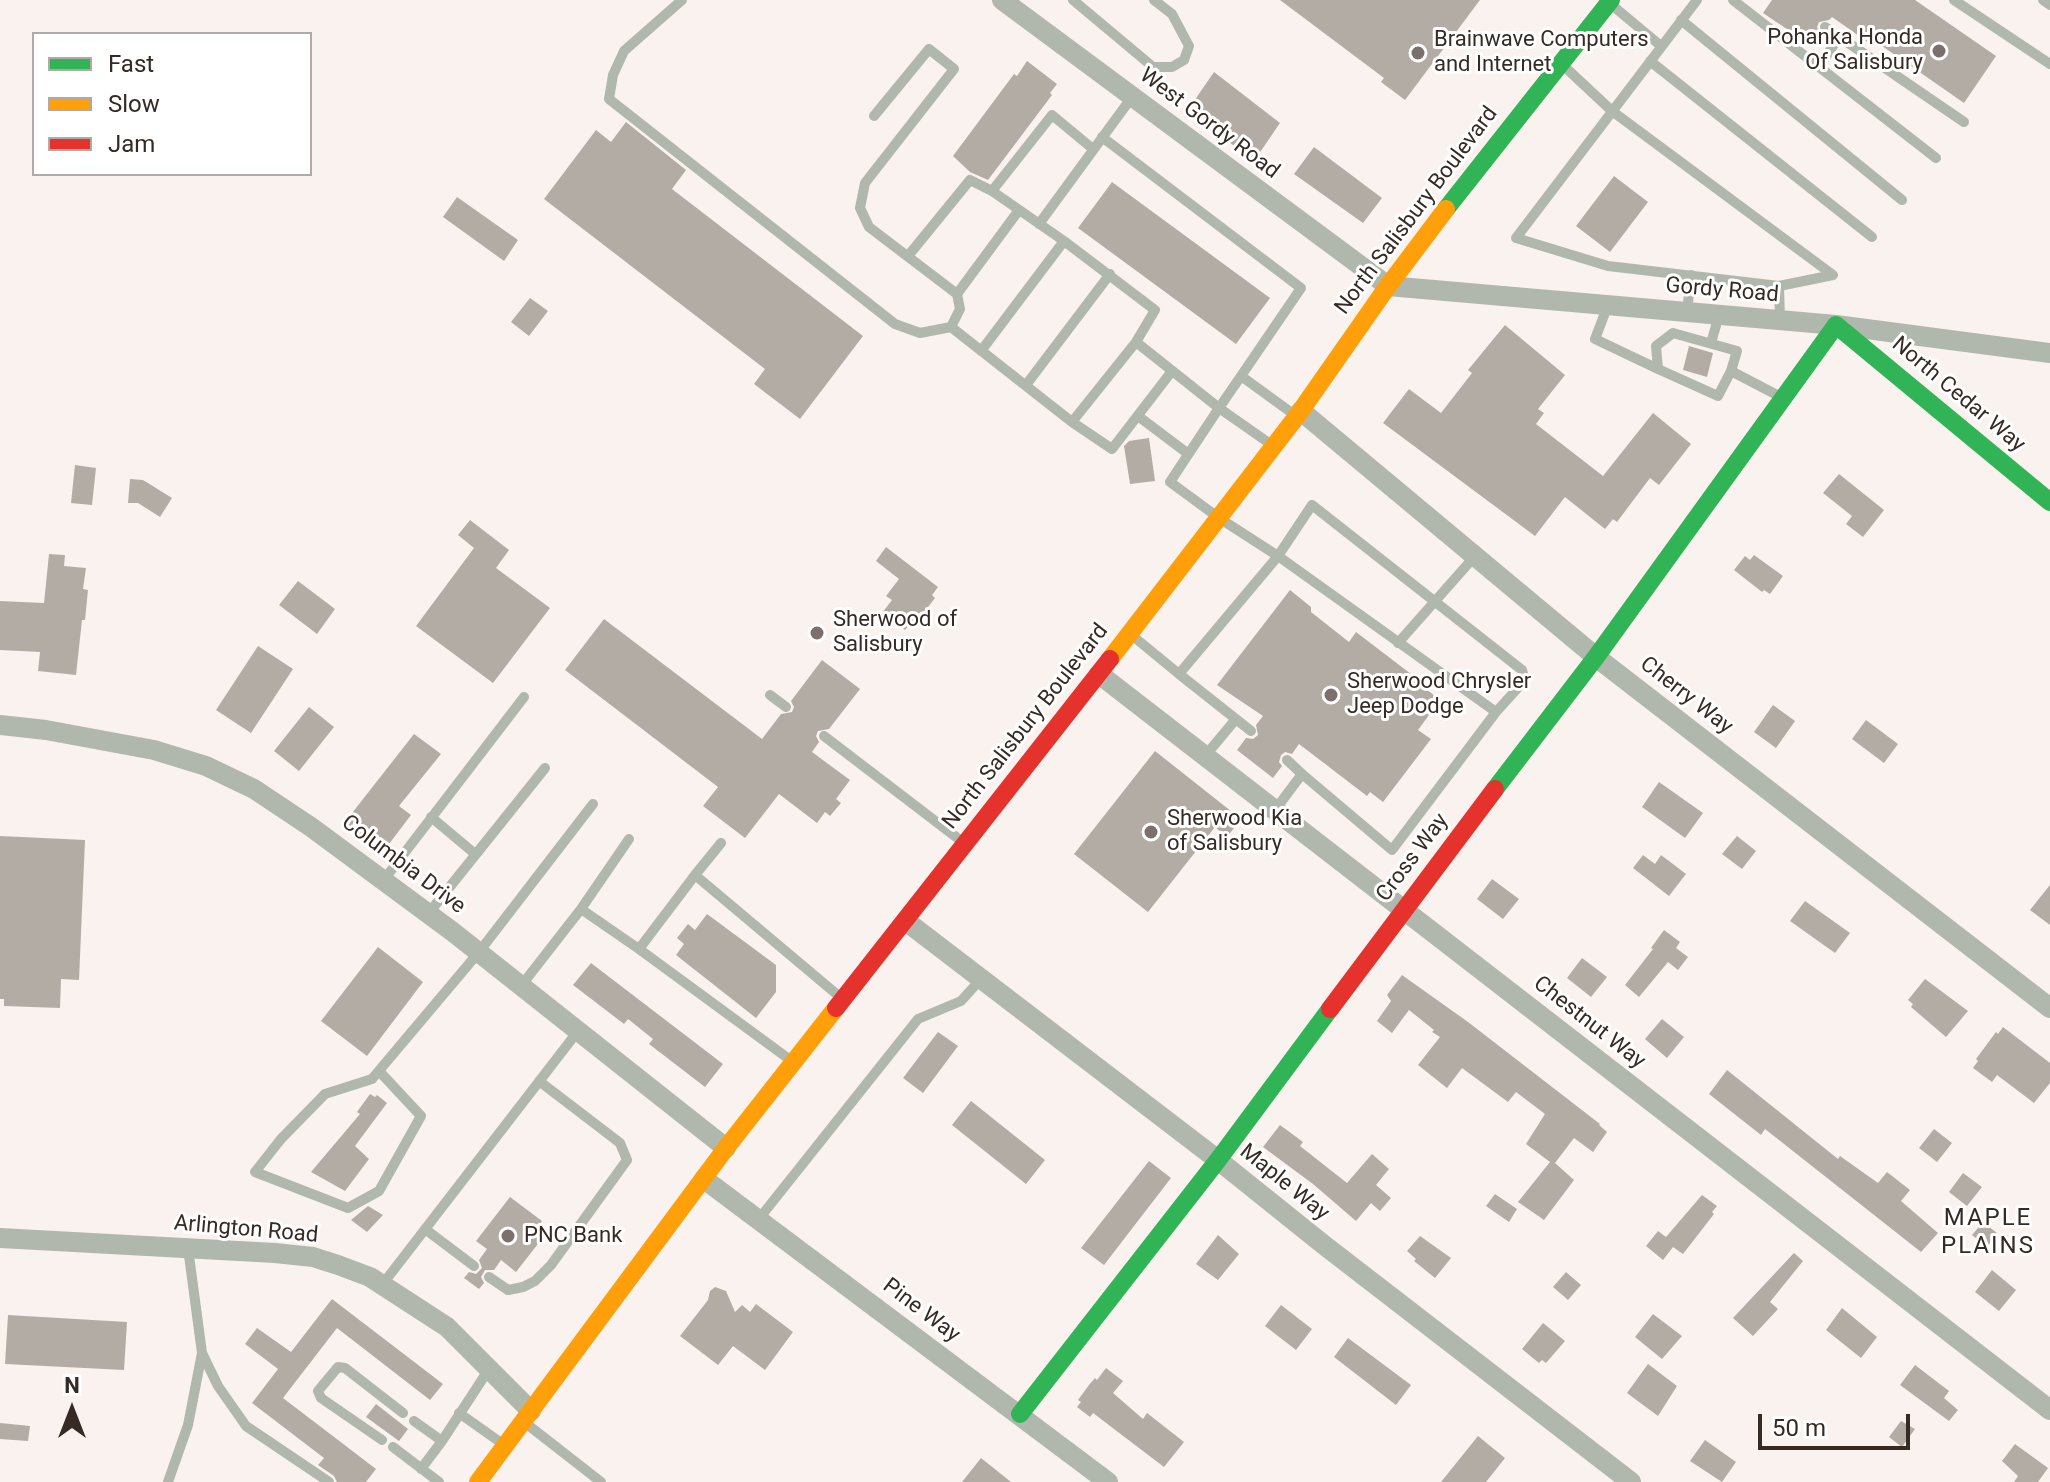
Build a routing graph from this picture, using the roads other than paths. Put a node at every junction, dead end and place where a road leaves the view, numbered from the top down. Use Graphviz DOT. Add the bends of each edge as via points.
graph roads {
  1 [pos="682,0"];
  2 [pos="1002,0"];
  3 [pos="1073,0"];
  4 [pos="1154,0"];
  5 [pos="1697,0"];
  6 [pos="1733,0"];
  7 [pos="1954,0"];
  8 [pos="2043,0"];
  9 [pos="1608,1"];
  10 [pos="2050,5"];
  11 [pos="1681,20"];
  12 [pos="1825,27"];
  13 [pos="1839,37"];
  14 [pos="1661,46"];
  15 [pos="1650,61"];
  16 [pos="1561,63"];
  17 [pos="2050,64"];
  18 [pos="1819,67"];
  19 [pos="1132,97"];
  20 [pos="1612,111"];
  21 [pos="874,116"];
  22 [pos="1964,122"];
  23 [pos="1102,137"];
  24 [pos="1093,149"];
  25 [pos="1936,158"];
  26 [pos="992,191"];
  27 [pos="1902,200"];
  28 [pos="1019,210"];
  29 [pos="1039,224"];
  30 [pos="1872,237"];
  31 [pos="1064,241"];
  32 [pos="908,256"];
  33 [pos="1110,274"];
  34 [pos="1691,275"];
  35 [pos="1388,286"];
  36 [pos="1779,286"];
  37 [pos="957,294"];
  38 [pos="1608,305"];
  39 [pos="1687,312"];
  40 [pos="1719,315"];
  41 [pos="1780,320"];
  42 [pos="1836,325"];
  43 [pos="951,327"];
  44 [pos="1136,342"];
  45 [pos="1711,343"];
  46 [pos="981,351"];
  47 [pos="2050,353"];
  48 [pos="1658,369"];
  49 [pos="1172,371"];
  50 [pos="1731,371"];
  51 [pos="1241,376"];
  52 [pos="1026,385"];
  53 [pos="1782,398"];
  54 [pos="1219,408"];
  55 [pos="1299,414"];
  56 [pos="1138,416"];
  57 [pos="1072,422"];
  58 [pos="1274,446"];
  59 [pos="1187,453"];
  60 [pos="2050,502"];
  61 [pos="1219,518"];
  62 [pos="1278,556"];
  63 [pos="1475,556"];
  64 [pos="1435,602"];
  65 [pos="1130,634"];
  66 [pos="1398,643"];
  67 [pos="1596,657"];
  68 [pos="1099,674"];
  69 [pos="1179,674"];
  70 [pos="770,695"];
  71 [pos="524,697"];
  72 [pos="786,707"];
  73 [pos="1496,712"];
  74 [pos="1236,719"];
  75 [pos="0,725"];
  76 [pos="1251,731"];
  77 [pos="824,736"];
  78 [pos="1205,756"];
  79 [pos="1287,760"];
  80 [pos="545,768"];
  81 [pos="1302,774"];
  82 [pos="593,804"];
  83 [pos="1275,810"];
  84 [pos="431,817"];
  85 [pos="629,839"];
  86 [pos="721,843"];
  87 [pos="965,843"];
  88 [pos="474,853"];
  89 [pos="695,875"];
  90 [pos="383,881"];
  91 [pos="581,909"];
  92 [pos="1403,910"];
  93 [pos="428,914"];
  94 [pos="907,922"];
  95 [pos="639,949"];
  96 [pos="479,952"];
  97 [pos="981,979"];
  98 [pos="521,986"];
  99 [pos="843,999"];
  100 [pos="2050,1008"];
  101 [pos="578,1031"];
  102 [pos="793,1062"];
  103 [pos="379,1071"];
  104 [pos="539,1081"];
  105 [pos="726,1148"];
  106 [pos="1218,1160"];
  107 [pos="704,1179"];
  108 [pos="758,1220"];
  109 [pos="425,1229"];
  110 [pos="0,1238"];
  111 [pos="188,1248"];
  112 [pos="474,1266"];
  113 [pos="489,1277"];
  114 [pos="382,1285"];
  115 [pos="202,1353"];
  116 [pos="489,1369"];
  117 [pos="2050,1410"];
  118 [pos="403,1413"];
  119 [pos="459,1413"];
  120 [pos="1020,1414"];
  121 [pos="527,1416"];
  122 [pos="418,1428"];
  123 [pos="382,1440"];
  124 [pos="442,1441"];
  125 [pos="506,1446"];
  126 [pos="401,1450"];
  127 [pos="421,1469"];
  128 [pos="487,1479"];
  129 [pos="168,1482"];
  130 [pos="329,1482"];
  131 [pos="439,1482"];
  132 [pos="601,1482"];
  133 [pos="1108,1482"];
  134 [pos="1631,1482"];
  1 -- 43 [label="lane" via="624,51 609,99 895,324 920,333"];
  2 -- 19 [label="street, West Gordy Road"];
  3 -- 4 [label="lane" via="1153,67 1172,67 1184,60 1189,46 1172,14"];
  5 -- 11 [label="lane"];
  6 -- 18 [label="lane"];
  7 -- 17 [label="lane"];
  8 -- 10 [label="lane"];
  9 -- 14 [label="lane"];
  9 -- 16 [label="main road, North Salisbury Boulevard"];
  11 -- 14 [label="lane"];
  11 -- 27 [label="lane"];
  12 -- 13 [label="lane"];
  13 -- 18 [label="lane"];
  13 -- 22 [label="lane"];
  14 -- 15 [label="lane"];
  15 -- 20 [label="lane"];
  15 -- 30 [label="lane"];
  16 -- 20 [label="lane"];
  16 -- 35 [label="main road, North Salisbury Boulevard"];
  18 -- 25 [label="lane"];
  19 -- 23 [label="lane"];
  19 -- 35 [label="street, West Gordy Road"];
  20 -- 34 [label="lane" via="1516,238 1608,266"];
  20 -- 36 [label="lane" via="1833,275"];
  21 -- 32 [label="lane" via="929,49 954,69 865,183 860,208 869,227"];
  23 -- 24 [label="lane"];
  23 -- 51 [label="lane" via="1301,288"];
  24 -- 26 [label="lane" via="1052,115"];
  24 -- 29 [label="lane"];
  26 -- 28 [label="lane"];
  26 -- 32 [label="lane" via="970,180"];
  28 -- 29 [label="lane"];
  28 -- 37 [label="lane"];
  29 -- 31 [label="lane"];
  31 -- 33 [label="lane"];
  31 -- 46 [label="lane"];
  32 -- 37 [label="lane"];
  33 -- 44 [label="lane" via="1155,310"];
  33 -- 52 [label="lane"];
  34 -- 36 [label="lane"];
  34 -- 39 [label="lane"];
  35 -- 38 [label="street, Gordy Road"];
  35 -- 55 [label="main road, North Salisbury Boulevard"];
  36 -- 41 [label="lane"];
  37 -- 43 [label="lane" via="960,309"];
  38 -- 39 [label="street, Gordy Road"];
  38 -- 48 [label="lane" via="1595,339"];
  39 -- 40 [label="street, Gordy Road"];
  40 -- 41 [label="street, Gordy Road"];
  40 -- 45 [label="lane"];
  41 -- 42 [label="street, Gordy Road"];
  42 -- 47 [label="street, Gordy Road"];
  42 -- 53 [label="main road, Cross Way"];
  42 -- 60 [label="main road, North Cedar Way"];
  43 -- 46 [label="lane"];
  44 -- 49 [label="lane"];
  44 -- 57 [label="lane"];
  45 -- 48 [label="lane" via="1673,333 1656,346"];
  45 -- 50 [label="lane" via="1737,351"];
  46 -- 52 [label="lane"];
  48 -- 50 [label="lane" via="1718,396"];
  49 -- 54 [label="lane"];
  49 -- 56 [label="lane"];
  50 -- 53 [label="lane"];
  51 -- 54 [label="lane"];
  51 -- 55 [label="lane"];
  52 -- 57 [label="lane"];
  53 -- 67 [label="main road, Cross Way"];
  54 -- 58 [label="lane"];
  54 -- 59 [label="lane"];
  55 -- 58 [label="main road, North Salisbury Boulevard"];
  55 -- 63 [label="street, Cherry Way"];
  56 -- 57 [label="lane" via="1112,449"];
  56 -- 59 [label="lane"];
  58 -- 61 [label="main road, North Salisbury Boulevard"];
  59 -- 61 [label="lane" via="1170,482"];
  61 -- 62 [label="lane"];
  61 -- 65 [label="main road, North Salisbury Boulevard"];
  62 -- 64 [label="lane" via="1312,505"];
  62 -- 66 [label="lane"];
  62 -- 69 [label="lane"];
  63 -- 64 [label="lane"];
  63 -- 67 [label="street, Cherry Way"];
  64 -- 66 [label="lane"];
  64 -- 73 [label="lane" via="1522,670 1525,680"];
  65 -- 68 [label="main road, North Salisbury Boulevard"];
  65 -- 69 [label="lane"];
  66 -- 73 [label="lane"];
  67 -- 92 [label="main road, Cross Way"];
  67 -- 100 [label="street, Cherry Way"];
  68 -- 78 [label="street, Chestnut Way"];
  68 -- 87 [label="main road, North Salisbury Boulevard"];
  69 -- 74 [label="lane"];
  70 -- 72 [label="lane"];
  71 -- 84 [label="lane"];
  73 -- 81 [label="lane" via="1392,850"];
  74 -- 76 [label="lane"];
  74 -- 78 [label="lane"];
  75 -- 90 [label="street, Columbia Drive" via="154,750 206,766 254,789"];
  77 -- 87 [label="lane"];
  78 -- 83 [label="street, Chestnut Way"];
  79 -- 81 [label="lane"];
  80 -- 88 [label="lane"];
  81 -- 83 [label="lane"];
  82 -- 96 [label="lane"];
  83 -- 92 [label="street, Chestnut Way"];
  84 -- 88 [label="lane"];
  84 -- 90 [label="lane"];
  85 -- 91 [label="lane"];
  86 -- 89 [label="lane"];
  87 -- 94 [label="main road, North Salisbury Boulevard"];
  88 -- 93 [label="lane"];
  89 -- 95 [label="lane"];
  89 -- 99 [label="lane"];
  90 -- 93 [label="street, Columbia Drive"];
  91 -- 95 [label="lane"];
  91 -- 98 [label="lane"];
  92 -- 106 [label="main road, Cross Way"];
  92 -- 117 [label="street, Chestnut Way"];
  93 -- 96 [label="street, Columbia Drive"];
  94 -- 97 [label="street, Maple Way"];
  94 -- 99 [label="main road, North Salisbury Boulevard"];
  95 -- 102 [label="lane"];
  96 -- 98 [label="street, Columbia Drive"];
  96 -- 103 [label="lane"];
  97 -- 106 [label="street, Maple Way"];
  97 -- 108 [label="lane" via="961,1001 918,1019"];
  98 -- 101 [label="street, Columbia Drive"];
  99 -- 102 [label="main road, North Salisbury Boulevard"];
  101 -- 104 [label="lane"];
  101 -- 105 [label="street, Columbia Drive"];
  102 -- 105 [label="main road, North Salisbury Boulevard"];
  103 -- 103 [label="lane" via="372,1079 325,1094 255,1172 348,1208 379,1191 421,1116"];
  104 -- 109 [label="lane"];
  104 -- 113 [label="lane" via="620,1143 627,1160 535,1281 508,1290"];
  105 -- 107 [label="main road, North Salisbury Boulevard"];
  106 -- 120 [label="main road, Cross Way"];
  106 -- 134 [label="street, Maple Way"];
  107 -- 108 [label="street, Pine Way"];
  107 -- 121 [label="main road, North Salisbury Boulevard"];
  108 -- 120 [label="street, Pine Way"];
  109 -- 112 [label="lane"];
  109 -- 114 [label="lane"];
  110 -- 111 [label="street, Arlington Road"];
  111 -- 114 [label="street, Arlington Road" via="313,1257"];
  111 -- 115 [label="lane"];
  114 -- 116 [label="street, Arlington Road" via="447,1327"];
  115 -- 129 [label="lane" via="188,1425"];
  115 -- 130 [label="lane" via="246,1426"];
  116 -- 119 [label="lane"];
  116 -- 121 [label="street, Arlington Road"];
  118 -- 123 [label="lane" via="345,1368 338,1367 318,1391"];
  119 -- 124 [label="lane"];
  119 -- 125 [label="lane"];
  120 -- 133 [label="street, Pine Way"];
  121 -- 125 [label="main road, North Salisbury Boulevard"];
  121 -- 132 [label="lane"];
  122 -- 124 [label="lane"];
  124 -- 127 [label="lane"];
  125 -- 128 [label="main road, North Salisbury Boulevard"];
  126 -- 127 [label="lane"];
  127 -- 131 [label="lane"];
}
